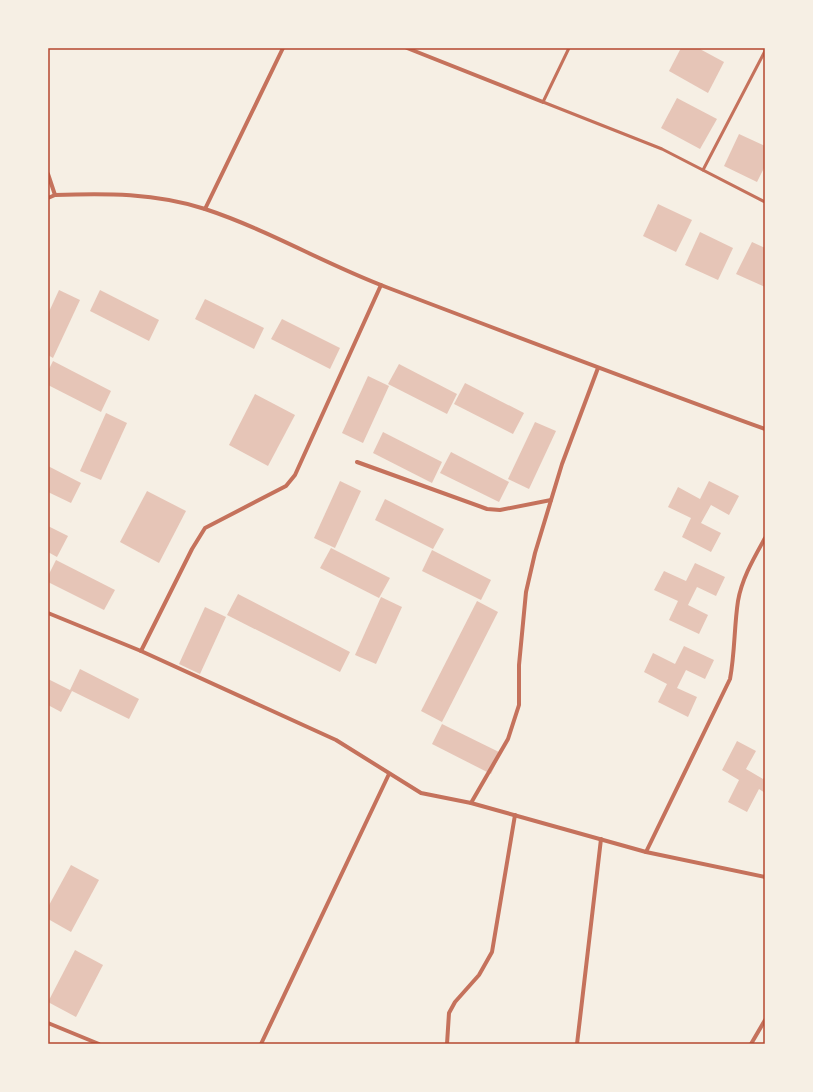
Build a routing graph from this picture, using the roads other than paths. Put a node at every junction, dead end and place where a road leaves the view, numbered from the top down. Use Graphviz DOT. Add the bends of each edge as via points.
graph roads {
  1 [pos="283,48"];
  2 [pos="407,48"];
  3 [pos="569,48"];
  4 [pos="765,51"];
  5 [pos="543,102"];
  6 [pos="703,170"];
  7 [pos="48,174"];
  8 [pos="55,195"];
  9 [pos="48,198"];
  10 [pos="765,202"];
  11 [pos="205,209"];
  12 [pos="381,285"];
  13 [pos="598,368"];
  14 [pos="765,429"];
  15 [pos="357,462"];
  16 [pos="551,500"];
  17 [pos="765,538"];
  18 [pos="48,613"];
  19 [pos="141,651"];
  20 [pos="388,774"];
  21 [pos="472,803"];
  22 [pos="515,815"];
  23 [pos="601,839"];
  24 [pos="646,852"];
  25 [pos="765,877"];
  26 [pos="765,1020"];
  27 [pos="48,1023"];
  28 [pos="99,1044"];
  29 [pos="261,1044"];
  30 [pos="447,1044"];
  31 [pos="577,1044"];
  32 [pos="751,1044"];
  1 -- 11 [label="street"];
  2 -- 5 [label="street"];
  3 -- 5 [label="lane"];
  4 -- 6 [label="lane"];
  5 -- 6 [label="lane" via="662,149"];
  6 -- 10 [label="lane"];
  7 -- 8 [label="street"];
  8 -- 9 [label="street"];
  8 -- 11 [label="street" via="102,193 157,198"];
  11 -- 12 [label="street"];
  12 -- 13 [label="street"];
  12 -- 19 [label="street" via="295,475 286,486 205,528"];
  13 -- 14 [label="street"];
  13 -- 16 [label="street"];
  15 -- 16 [label="street" via="487,509 500,510"];
  16 -- 21 [label="street" via="526,592 518,705 508,739"];
  17 -- 24 [label="street" via="749,565 738,600 730,678"];
  18 -- 19 [label="street"];
  19 -- 20 [label="street" via="336,740"];
  20 -- 21 [label="street" via="421,793"];
  20 -- 29 [label="street"];
  21 -- 22 [label="street"];
  22 -- 23 [label="street"];
  22 -- 30 [label="street" via="492,952 479,975 455,1002 449,1013"];
  23 -- 24 [label="street"];
  23 -- 31 [label="street"];
  24 -- 25 [label="street"];
  26 -- 32 [label="street"];
  27 -- 28 [label="street"];
}
